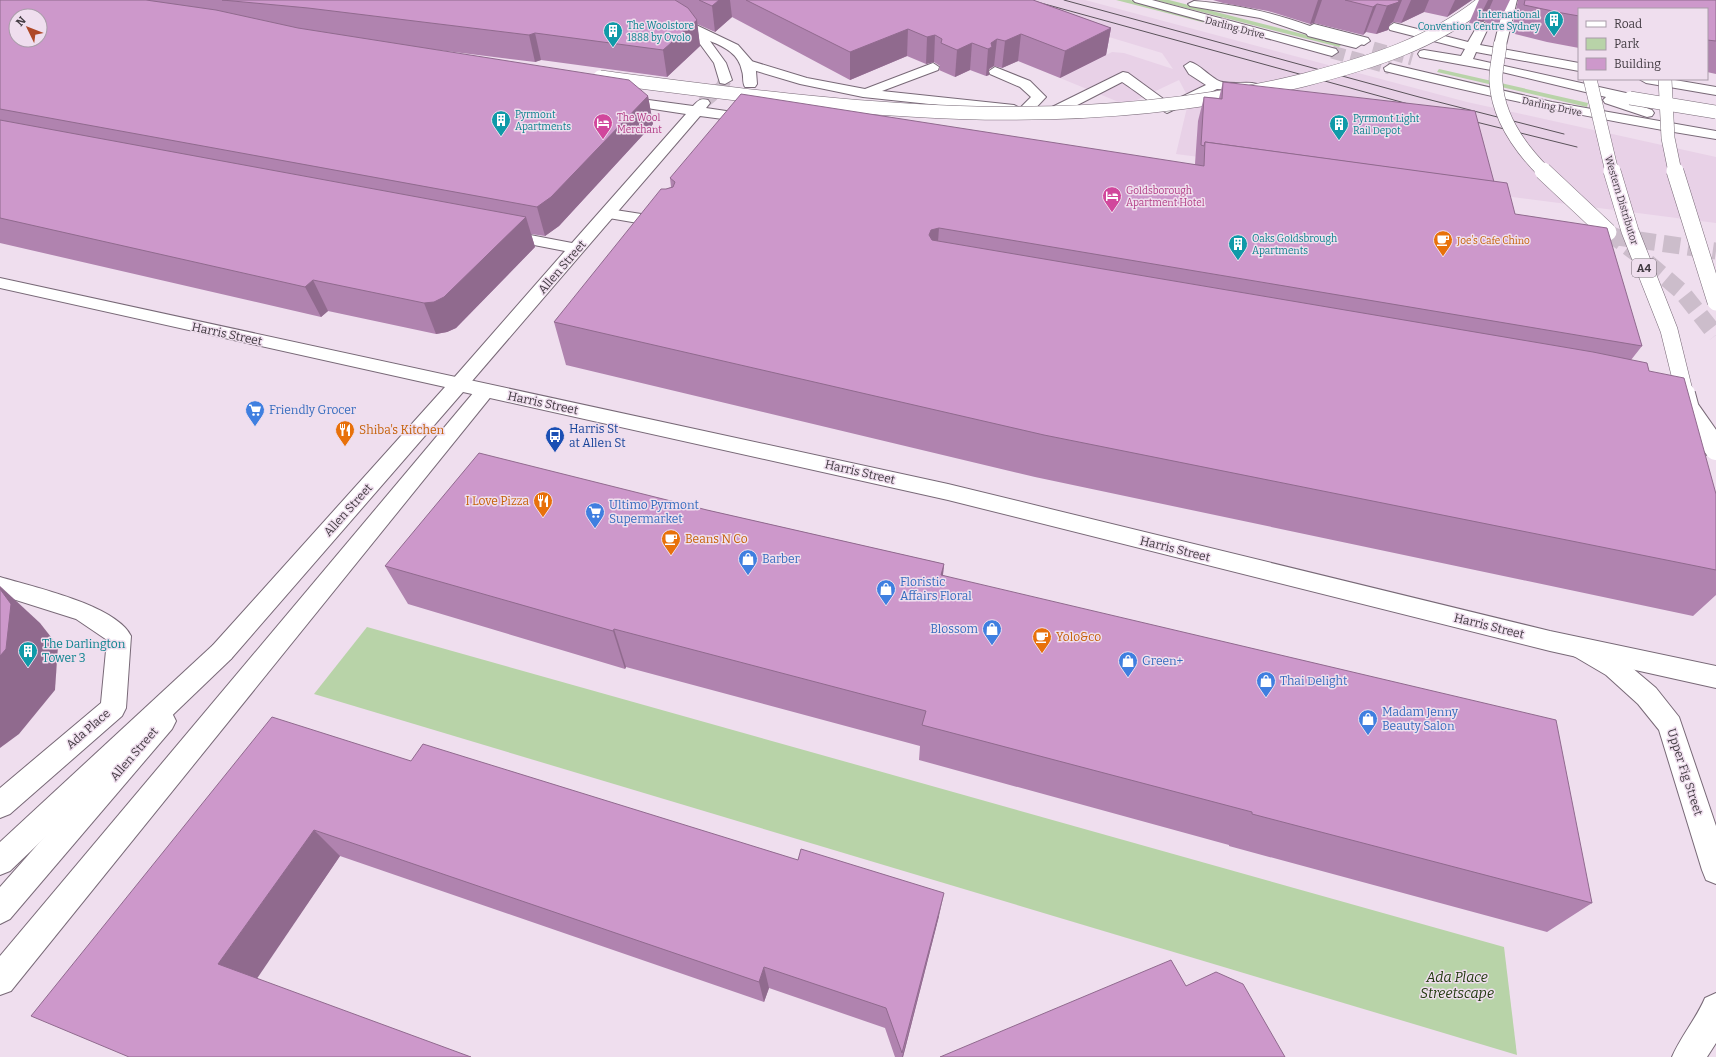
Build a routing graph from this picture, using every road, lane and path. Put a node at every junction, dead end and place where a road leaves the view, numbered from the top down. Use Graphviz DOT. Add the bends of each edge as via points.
graph roads {
  1 [pos="648,0"];
  2 [pos="1139,0"];
  3 [pos="1179,0"];
  4 [pos="1486,0"];
  5 [pos="1511,0"];
  6 [pos="675,2"];
  7 [pos="1194,4"];
  8 [pos="660,7"];
  9 [pos="1297,24"];
  10 [pos="1483,26"];
  11 [pos="1394,27"];
  12 [pos="696,30"];
  13 [pos="1328,37"];
  14 [pos="1472,47"];
  15 [pos="1332,52"];
  16 [pos="1467,60"];
  17 [pos="720,63"];
  18 [pos="748,64"];
  19 [pos="1190,66"];
  20 [pos="933,67"];
  21 [pos="1578,67"];
  22 [pos="1390,68"];
  23 [pos="995,71"];
  24 [pos="586,75"];
  25 [pos="1545,78"];
  26 [pos="725,80"];
  27 [pos="1590,80"];
  28 [pos="1652,80"];
  29 [pos="1665,80"];
  30 [pos="810,82"];
  31 [pos="750,84"];
  32 [pos="771,85"];
  33 [pos="1215,85"];
  34 [pos="1716,91"];
  35 [pos="863,93"];
  36 [pos="1304,94"];
  37 [pos="1648,95"];
  38 [pos="605,98"];
  39 [pos="700,107"];
  40 [pos="1167,109"];
  41 [pos="1025,111"];
  42 [pos="1053,112"];
  43 [pos="1716,112"];
  44 [pos="1647,118"];
  45 [pos="770,121"];
  46 [pos="1716,126"];
  47 [pos="1716,135"];
  48 [pos="609,214"];
  49 [pos="672,224"];
  50 [pos="491,232"];
  51 [pos="1608,232"];
  52 [pos="578,249"];
  53 [pos="0,283"];
  54 [pos="1716,302"];
  55 [pos="459,384"];
  56 [pos="486,390"];
  57 [pos="1716,449"];
  58 [pos="0,586"];
  59 [pos="1575,645"];
  60 [pos="222,652"];
  61 [pos="1716,677"];
  62 [pos="0,805"];
  63 [pos="0,860"];
  64 [pos="1716,870"];
  65 [pos="0,909"];
  66 [pos="0,980"];
  67 [pos="1716,1009"];
  68 [pos="1688,1057"];
  1 -- 8 [label="main road"];
  2 -- 15 [label="main road, Darling Drive"];
  3 -- 7 [label="main road, Darling Drive"];
  4 -- 24 [label="main road, bridge" via="1436,35 1347,69 1230,96 1157,106 1071,112 978,114 908,111 746,96"];
  5 -- 51 [label="main road, bridge" via="1500,45 1496,82 1500,104 1508,125 1543,173"];
  6 -- 8 [label="main road"];
  7 -- 9 [label="main road" via="1222,6"];
  7 -- 13 [label="main road, Darling Drive"];
  8 -- 12 [label="main road"];
  9 -- 13 [label="main road"];
  9 -- 13 [label="main road, Darling Drive" via="1360,43"];
  10 -- 14 [label="main road"];
  11 -- 14 [label="main road"];
  12 -- 17 [label="main road"];
  12 -- 18 [label="main road" via="738,50"];
  14 -- 16 [label="main road" via="1466,57"];
  14 -- 21 [label="main road"];
  16 -- 25 [label="main road"];
  16 -- 44 [label="main road, Darling Drive" via="1418,57"];
  17 -- 18 [label="main road"];
  17 -- 26 [label="main road"];
  18 -- 30 [label="main road"];
  18 -- 31 [label="main road" via="751,72"];
  19 -- 33 [label="main road"];
  20 -- 35 [label="main road"];
  22 -- 44 [label="main road, Darling Drive" via="1581,112"];
  23 -- 41 [label="main road" via="1025,84 1039,97"];
  25 -- 43 [label="main road, bridge" via="1630,98"];
  25 -- 44 [label="main road"];
  27 -- 57 [label="main road, Western Distributor / A4, bridge" via="1630,231 1668,330 1688,409"];
  28 -- 34 [label="main road"];
  29 -- 54 [label="main road, bridge" via="1669,145 1681,194"];
  30 -- 32 [label="main road" via="792,80"];
  30 -- 35 [label="main road"];
  33 -- 36 [label="main road" via="1229,84"];
  33 -- 40 [label="main road"];
  35 -- 41 [label="main road"];
  37 -- 44 [label="main road"];
  38 -- 39 [label="main road"];
  39 -- 45 [label="main road"];
  39 -- 48 [label="main road, Allen Street"];
  40 -- 42 [label="main road" via="1102,113"];
  40 -- 42 [label="main road" via="1158,99 1123,76"];
  41 -- 42 [label="main road"];
  44 -- 46 [label="main road, Darling Drive"];
  44 -- 47 [label="main road, Darling Drive"];
  48 -- 49 [label="main road"];
  48 -- 52 [label="main road, Allen Street"];
  50 -- 52 [label="main road"];
  52 -- 55 [label="main road, Allen Street"];
  53 -- 55 [label="main road, Harris Street"];
  55 -- 56 [label="main road, Harris Street"];
  55 -- 60 [label="main road, Allen Street"];
  56 -- 59 [label="main road, Harris Street" via="948,492 1348,592"];
  56 -- 66 [label="main road"];
  58 -- 62 [label="main road, Ada Place" via="84,612 119,636 113,708"];
  59 -- 61 [label="main road, Harris Street"];
  59 -- 64 [label="main road, Upper Fig Street" via="1615,668 1647,696 1670,725"];
  60 -- 63 [label="main road"];
  60 -- 65 [label="main road, Allen Street"];
  67 -- 68 [label="main road" via="1714,1018"];
}
